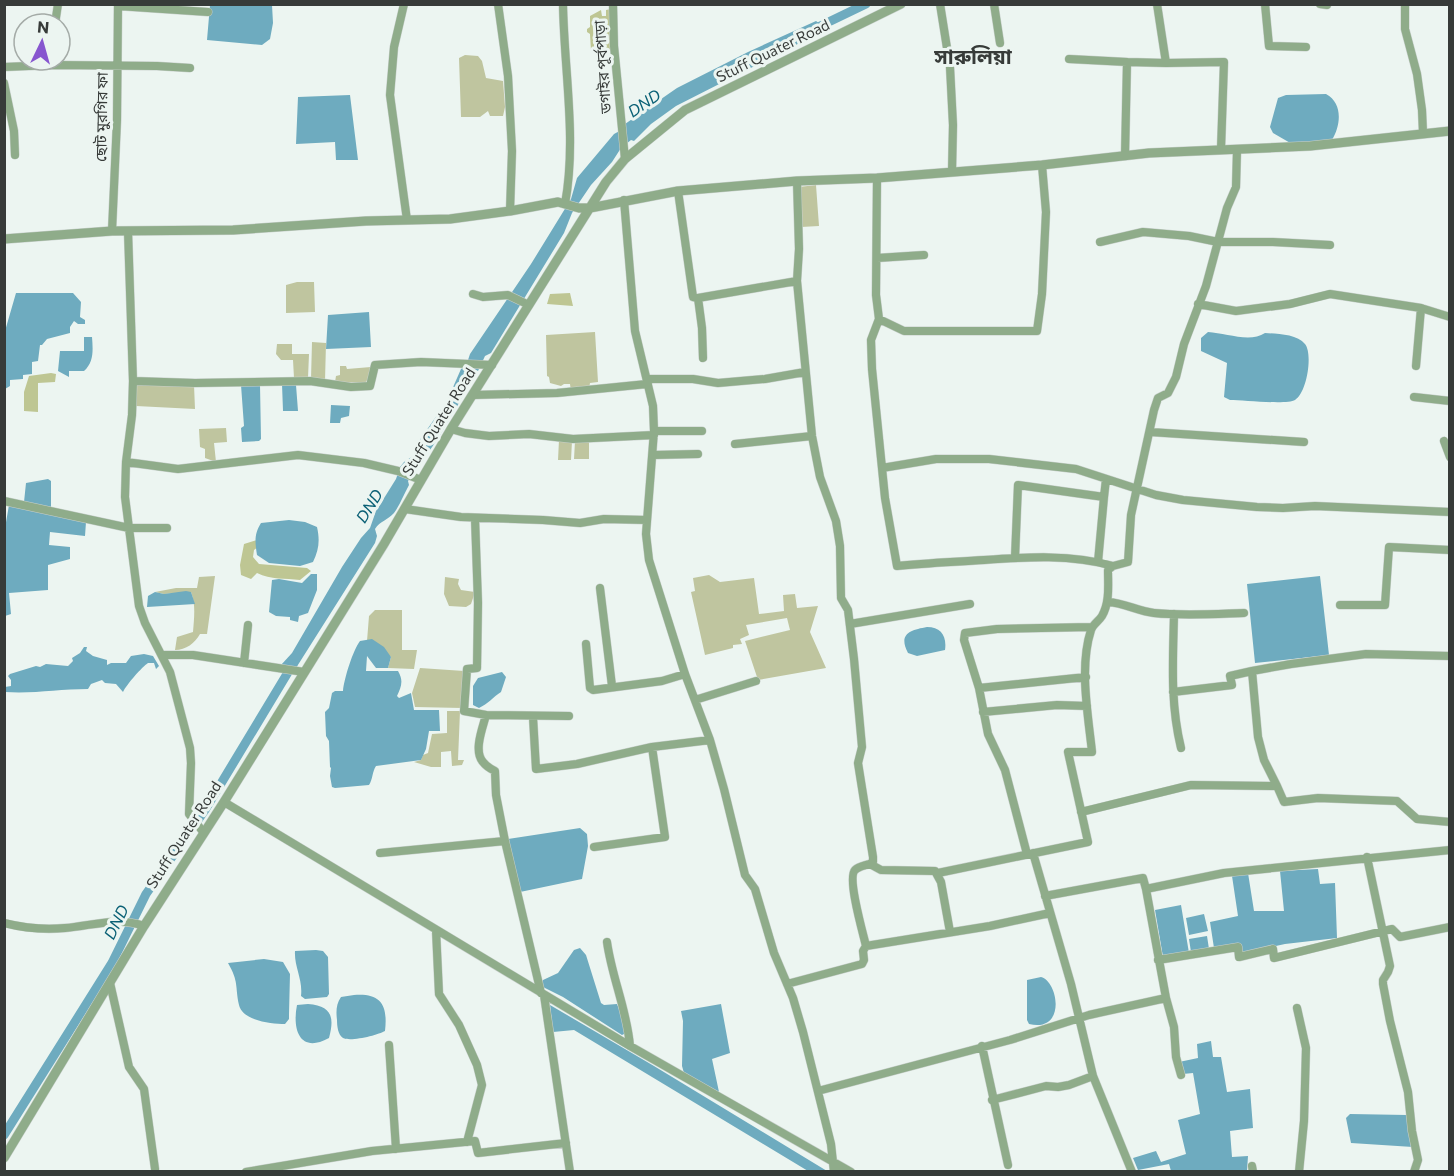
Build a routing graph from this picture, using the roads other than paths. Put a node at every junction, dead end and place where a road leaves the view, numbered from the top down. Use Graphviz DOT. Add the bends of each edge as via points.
graph roads {
  1 [pos="404,4"];
  2 [pos="498,4"];
  3 [pos="562,4"];
  4 [pos="613,4"];
  5 [pos="901,4"];
  6 [pos="940,4"];
  7 [pos="994,4"];
  8 [pos="1157,4"];
  9 [pos="1265,4"];
  10 [pos="1405,4"];
  11 [pos="118,5"];
  12 [pos="884,9"];
  13 [pos="208,12"];
  14 [pos="1000,43"];
  15 [pos="1306,47"];
  16 [pos="1069,59"];
  17 [pos="1127,62"];
  18 [pos="72,63"];
  19 [pos="1166,63"];
  20 [pos="116,66"];
  21 [pos="190,69"];
  22 [pos="4,83"];
  23 [pos="1449,130"];
  24 [pos="1423,133"];
  25 [pos="1221,149"];
  26 [pos="1237,150"];
  27 [pos="625,154"];
  28 [pos="15,155"];
  29 [pos="1125,156"];
  30 [pos="1042,165"];
  31 [pos="952,172"];
  32 [pos="877,178"];
  33 [pos="797,181"];
  34 [pos="678,191"];
  35 [pos="624,200"];
  36 [pos="561,203"];
  37 [pos="590,208"];
  38 [pos="510,211"];
  39 [pos="407,220"];
  40 [pos="112,231"];
  41 [pos="128,231"];
  42 [pos="4,239"];
  43 [pos="1100,242"];
  44 [pos="1218,242"];
  45 [pos="1330,245"];
  46 [pos="924,255"];
  47 [pos="877,258"];
  48 [pos="797,281"];
  49 [pos="473,294"];
  50 [pos="698,298"];
  51 [pos="526,303"];
  52 [pos="1198,304"];
  53 [pos="1422,308"];
  54 [pos="1449,317"];
  55 [pos="879,319"];
  56 [pos="703,358"];
  57 [pos="492,365"];
  58 [pos="1416,366"];
  59 [pos="805,372"];
  60 [pos="133,381"];
  61 [pos="647,384"];
  62 [pos="473,395"];
  63 [pos="1413,397"];
  64 [pos="1449,401"];
  65 [pos="451,429"];
  66 [pos="702,431"];
  67 [pos="1150,432"];
  68 [pos="654,433"];
  69 [pos="812,436"];
  70 [pos="1444,441"];
  71 [pos="1304,442"];
  72 [pos="735,444"];
  73 [pos="698,454"];
  74 [pos="653,455"];
  75 [pos="1449,457"];
  76 [pos="126,462"];
  77 [pos="882,468"];
  78 [pos="416,478"];
  79 [pos="1106,479"];
  80 [pos="1136,489"];
  81 [pos="1104,497"];
  82 [pos="4,501"];
  83 [pos="405,509"];
  84 [pos="1449,512"];
  85 [pos="475,519"];
  86 [pos="646,520"];
  87 [pos="129,528"];
  88 [pos="167,528"];
  89 [pos="1449,550"];
  90 [pos="1015,558"];
  91 [pos="1098,562"];
  92 [pos="1113,566"];
  93 [pos="600,588"];
  94 [pos="1108,602"];
  95 [pos="970,604"];
  96 [pos="1340,605"];
  97 [pos="1244,613"];
  98 [pos="1174,615"];
  99 [pos="850,624"];
  100 [pos="248,625"];
  101 [pos="1091,627"];
  102 [pos="586,644"];
  103 [pos="162,655"];
  104 [pos="1449,656"];
  105 [pos="244,663"];
  106 [pos="299,671"];
  107 [pos="1252,671"];
  108 [pos="685,674"];
  109 [pos="1086,677"];
  110 [pos="756,681"];
  111 [pos="612,686"];
  112 [pos="979,688"];
  113 [pos="1173,692"];
  114 [pos="695,700"];
  115 [pos="1087,706"];
  116 [pos="983,712"];
  117 [pos="486,715"];
  118 [pos="569,716"];
  119 [pos="533,717"];
  120 [pos="710,740"];
  121 [pos="652,747"];
  122 [pos="1181,747"];
  123 [pos="1277,786"];
  124 [pos="224,802"];
  125 [pos="1081,812"];
  126 [pos="1449,822"];
  127 [pos="202,830"];
  128 [pos="505,841"];
  129 [pos="594,847"];
  130 [pos="1449,850"];
  131 [pos="380,853"];
  132 [pos="1030,854"];
  133 [pos="1367,857"];
  134 [pos="870,864"];
  135 [pos="938,873"];
  136 [pos="1146,889"];
  137 [pos="1045,896"];
  138 [pos="1050,913"];
  139 [pos="4,922"];
  140 [pos="144,926"];
  141 [pos="1449,927"];
  142 [pos="436,930"];
  143 [pos="1382,931"];
  144 [pos="950,932"];
  145 [pos="607,942"];
  146 [pos="866,946"];
  147 [pos="1158,960"];
  148 [pos="110,983"];
  149 [pos="787,984"];
  150 [pos="543,994"];
  151 [pos="1166,998"];
  152 [pos="1296,1008"];
  153 [pos="1080,1019"];
  154 [pos="389,1045"];
  155 [pos="630,1046"];
  156 [pos="982,1046"];
  157 [pos="1093,1076"];
  158 [pos="1181,1076"];
  159 [pos="818,1091"];
  160 [pos="992,1100"];
  161 [pos="467,1142"];
  162 [pos="566,1143"];
  163 [pos="396,1149"];
  164 [pos="4,1158"];
  165 [pos="834,1160"];
  166 [pos="1008,1165"];
  167 [pos="285,1168"];
  168 [pos="156,1170"];
  169 [pos="145,1172"];
  170 [pos="246,1172"];
  171 [pos="570,1172"];
  172 [pos="834,1172"];
  173 [pos="851,1172"];
  174 [pos="1132,1172"];
  175 [pos="1299,1172"];
  176 [pos="1414,1172"];
  1 -- 39 [label="street" via="394,47 390,95"];
  2 -- 38 [label="street" via="508,76"];
  3 -- 36 [label="street" via="570,151 569,182"];
  4 -- 27 [label="street, ডগাইর পূর্বপাড়া"];
  5 -- 12 [label="street, Stuff Quater Road"];
  6 -- 31 [label="street" via="950,67"];
  7 -- 14 [label="street"];
  8 -- 19 [label="street"];
  9 -- 15 [label="street" via="1269,46"];
  10 -- 24 [label="street" via="1405,29 1417,74"];
  11 -- 13 [label="street"];
  11 -- 20 [label="street, ছোট মুরগির ফা"];
  12 -- 27 [label="street, Stuff Quater Road" via="685,110"];
  16 -- 17 [label="street"];
  17 -- 19 [label="street"];
  17 -- 29 [label="street"];
  18 -- 20 [label="street"];
  19 -- 25 [label="street" via="1224,62"];
  20 -- 21 [label="street"];
  20 -- 40 [label="street, ছোট মুরগির ফা"];
  22 -- 28 [label="street"];
  23 -- 24 [label="street"];
  24 -- 26 [label="street"];
  25 -- 26 [label="street"];
  25 -- 29 [label="street"];
  26 -- 44 [label="street" via="1236,187"];
  27 -- 37 [label="street, Stuff Quater Road"];
  29 -- 30 [label="street"];
  30 -- 31 [label="street"];
  30 -- 55 [label="street" via="1046,212 1037,331 904,331"];
  31 -- 32 [label="street"];
  32 -- 33 [label="street"];
  32 -- 47 [label="street"];
  33 -- 34 [label="street"];
  33 -- 48 [label="street"];
  34 -- 35 [label="street"];
  34 -- 50 [label="street" via="693,297"];
  35 -- 37 [label="street"];
  35 -- 61 [label="street" via="635,331"];
  36 -- 37 [label="street"];
  36 -- 38 [label="street"];
  37 -- 51 [label="street, Stuff Quater Road"];
  38 -- 39 [label="street"];
  39 -- 41 [label="street" via="233,230"];
  40 -- 41 [label="street"];
  40 -- 42 [label="street"];
  41 -- 60 [label="street"];
  43 -- 44 [label="street" via="1143,232"];
  44 -- 45 [label="street"];
  44 -- 52 [label="street"];
  46 -- 47 [label="street"];
  47 -- 55 [label="street"];
  48 -- 50 [label="street"];
  48 -- 59 [label="street"];
  49 -- 51 [label="street" via="504,294"];
  50 -- 56 [label="street"];
  51 -- 57 [label="street, Stuff Quater Road"];
  52 -- 53 [label="street" via="1236,310 1290,304 1330,294"];
  52 -- 67 [label="street" via="1176,376 1168,393 1156,402"];
  53 -- 54 [label="street"];
  53 -- 58 [label="street"];
  55 -- 77 [label="street" via="871,340"];
  57 -- 60 [label="street" via="375,365 370,386 351,387 310,381"];
  57 -- 62 [label="street, Stuff Quater Road"];
  59 -- 61 [label="street" via="718,383 693,379 650,380"];
  59 -- 69 [label="street"];
  60 -- 76 [label="street"];
  61 -- 62 [label="street" via="557,393"];
  61 -- 68 [label="street"];
  62 -- 65 [label="street, Stuff Quater Road"];
  63 -- 64 [label="street"];
  65 -- 68 [label="street" via="489,436 529,434 573,439"];
  65 -- 78 [label="street, Stuff Quater Road"];
  66 -- 68 [label="street"];
  67 -- 71 [label="street"];
  67 -- 80 [label="street"];
  68 -- 74 [label="street"];
  69 -- 72 [label="street"];
  69 -- 99 [label="street" via="819,477 836,521 841,598"];
  70 -- 75 [label="street"];
  73 -- 74 [label="street"];
  74 -- 86 [label="street"];
  76 -- 78 [label="street" via="178,469 298,455 362,462"];
  76 -- 87 [label="street"];
  77 -- 79 [label="street" via="936,459 989,459 1076,470"];
  77 -- 90 [label="street" via="897,566"];
  78 -- 83 [label="street, Stuff Quater Road"];
  79 -- 80 [label="street"];
  79 -- 81 [label="street"];
  80 -- 84 [label="street" via="1183,500 1257,507"];
  80 -- 92 [label="street" via="1128,562"];
  81 -- 90 [label="street" via="1018,485"];
  81 -- 91 [label="street"];
  82 -- 87 [label="street"];
  83 -- 85 [label="street"];
  83 -- 106 [label="street, Stuff Quater Road"];
  85 -- 86 [label="street" via="580,524 604,519"];
  85 -- 117 [label="street" via="477,668 467,669 464,711"];
  86 -- 108 [label="street" via="649,560"];
  87 -- 88 [label="street"];
  87 -- 103 [label="street" via="139,606"];
  89 -- 96 [label="street" via="1389,547 1385,605"];
  90 -- 91 [label="street"];
  91 -- 92 [label="street"];
  92 -- 94 [label="street" via="1108,570"];
  93 -- 111 [label="street"];
  94 -- 98 [label="street"];
  94 -- 101 [label="street" via="1102,617"];
  95 -- 99 [label="street"];
  97 -- 98 [label="street"];
  98 -- 113 [label="street"];
  99 -- 134 [label="street" via="862,747 858,763 873,857"];
  100 -- 105 [label="street"];
  101 -- 109 [label="street"];
  101 -- 112 [label="street" via="965,633"];
  102 -- 111 [label="street" via="590,688"];
  103 -- 105 [label="street" via="193,655"];
  103 -- 127 [label="street" via="190,748 189,814"];
  104 -- 107 [label="street" via="1366,654"];
  105 -- 106 [label="street"];
  106 -- 124 [label="street, Stuff Quater Road"];
  107 -- 113 [label="street" via="1230,676 1232,685"];
  107 -- 123 [label="street" via="1258,737"];
  108 -- 111 [label="street" via="662,681"];
  108 -- 114 [label="street"];
  109 -- 112 [label="street"];
  109 -- 115 [label="street"];
  110 -- 114 [label="street"];
  112 -- 116 [label="street"];
  113 -- 122 [label="street"];
  114 -- 120 [label="street"];
  115 -- 116 [label="street" via="1048,705"];
  115 -- 125 [label="street" via="1092,752 1068,752"];
  116 -- 132 [label="street"];
  117 -- 119 [label="street"];
  117 -- 128 [label="street" via="480,757 495,771"];
  118 -- 119 [label="street"];
  119 -- 121 [label="street" via="536,769"];
  120 -- 121 [label="street"];
  120 -- 149 [label="street" via="745,875 755,889"];
  121 -- 129 [label="street" via="664,837"];
  123 -- 125 [label="street" via="1191,785"];
  123 -- 126 [label="street" via="1284,802 1318,798 1397,801 1416,819"];
  124 -- 127 [label="street, Stuff Quater Road"];
  124 -- 142 [label="street"];
  125 -- 132 [label="street" via="1088,842"];
  127 -- 140 [label="street, Stuff Quater Road"];
  128 -- 131 [label="street"];
  128 -- 150 [label="street"];
  130 -- 133 [label="street"];
  132 -- 135 [label="street"];
  132 -- 137 [label="street"];
  133 -- 136 [label="street" via="1224,873"];
  133 -- 143 [label="street"];
  134 -- 135 [label="street" via="880,870 930,869"];
  134 -- 146 [label="street" via="855,870 852,881"];
  135 -- 144 [label="street"];
  136 -- 137 [label="street" via="1143,878"];
  136 -- 147 [label="street"];
  137 -- 138 [label="street"];
  138 -- 144 [label="street"];
  138 -- 153 [label="street"];
  139 -- 140 [label="street" via="49,929 114,921"];
  140 -- 148 [label="street, Stuff Quater Road"];
  141 -- 143 [label="street" via="1400,937 1392,929"];
  142 -- 150 [label="street"];
  142 -- 161 [label="street" via="439,994 459,1025 482,1085"];
  143 -- 147 [label="street" via="1274,958 1273,949 1239,957 1238,947"];
  143 -- 176 [label="street" via="1390,966 1383,984 1408,1092 1418,1160"];
  144 -- 146 [label="street"];
  145 -- 155 [label="street"];
  146 -- 149 [label="street" via="862,964"];
  147 -- 151 [label="street"];
  148 -- 164 [label="street, Stuff Quater Road"];
  148 -- 168 [label="street" via="129,1067 144,1089"];
  149 -- 159 [label="street"];
  150 -- 155 [label="street"];
  150 -- 162 [label="street"];
  151 -- 153 [label="street"];
  151 -- 158 [label="street"];
  152 -- 175 [label="street" via="1306,1048"];
  153 -- 156 [label="street"];
  153 -- 157 [label="street"];
  154 -- 163 [label="street"];
  155 -- 165 [label="street"];
  156 -- 159 [label="street"];
  156 -- 160 [label="street"];
  157 -- 160 [label="street"];
  157 -- 174 [label="street"];
  159 -- 165 [label="street"];
  160 -- 166 [label="street"];
  161 -- 162 [label="street" via="475,1141 478,1153"];
  161 -- 163 [label="street"];
  162 -- 171 [label="street"];
  163 -- 167 [label="street"];
  165 -- 172 [label="street"];
  165 -- 173 [label="street"];
  167 -- 170 [label="street"];
  168 -- 169 [label="street"];
}
